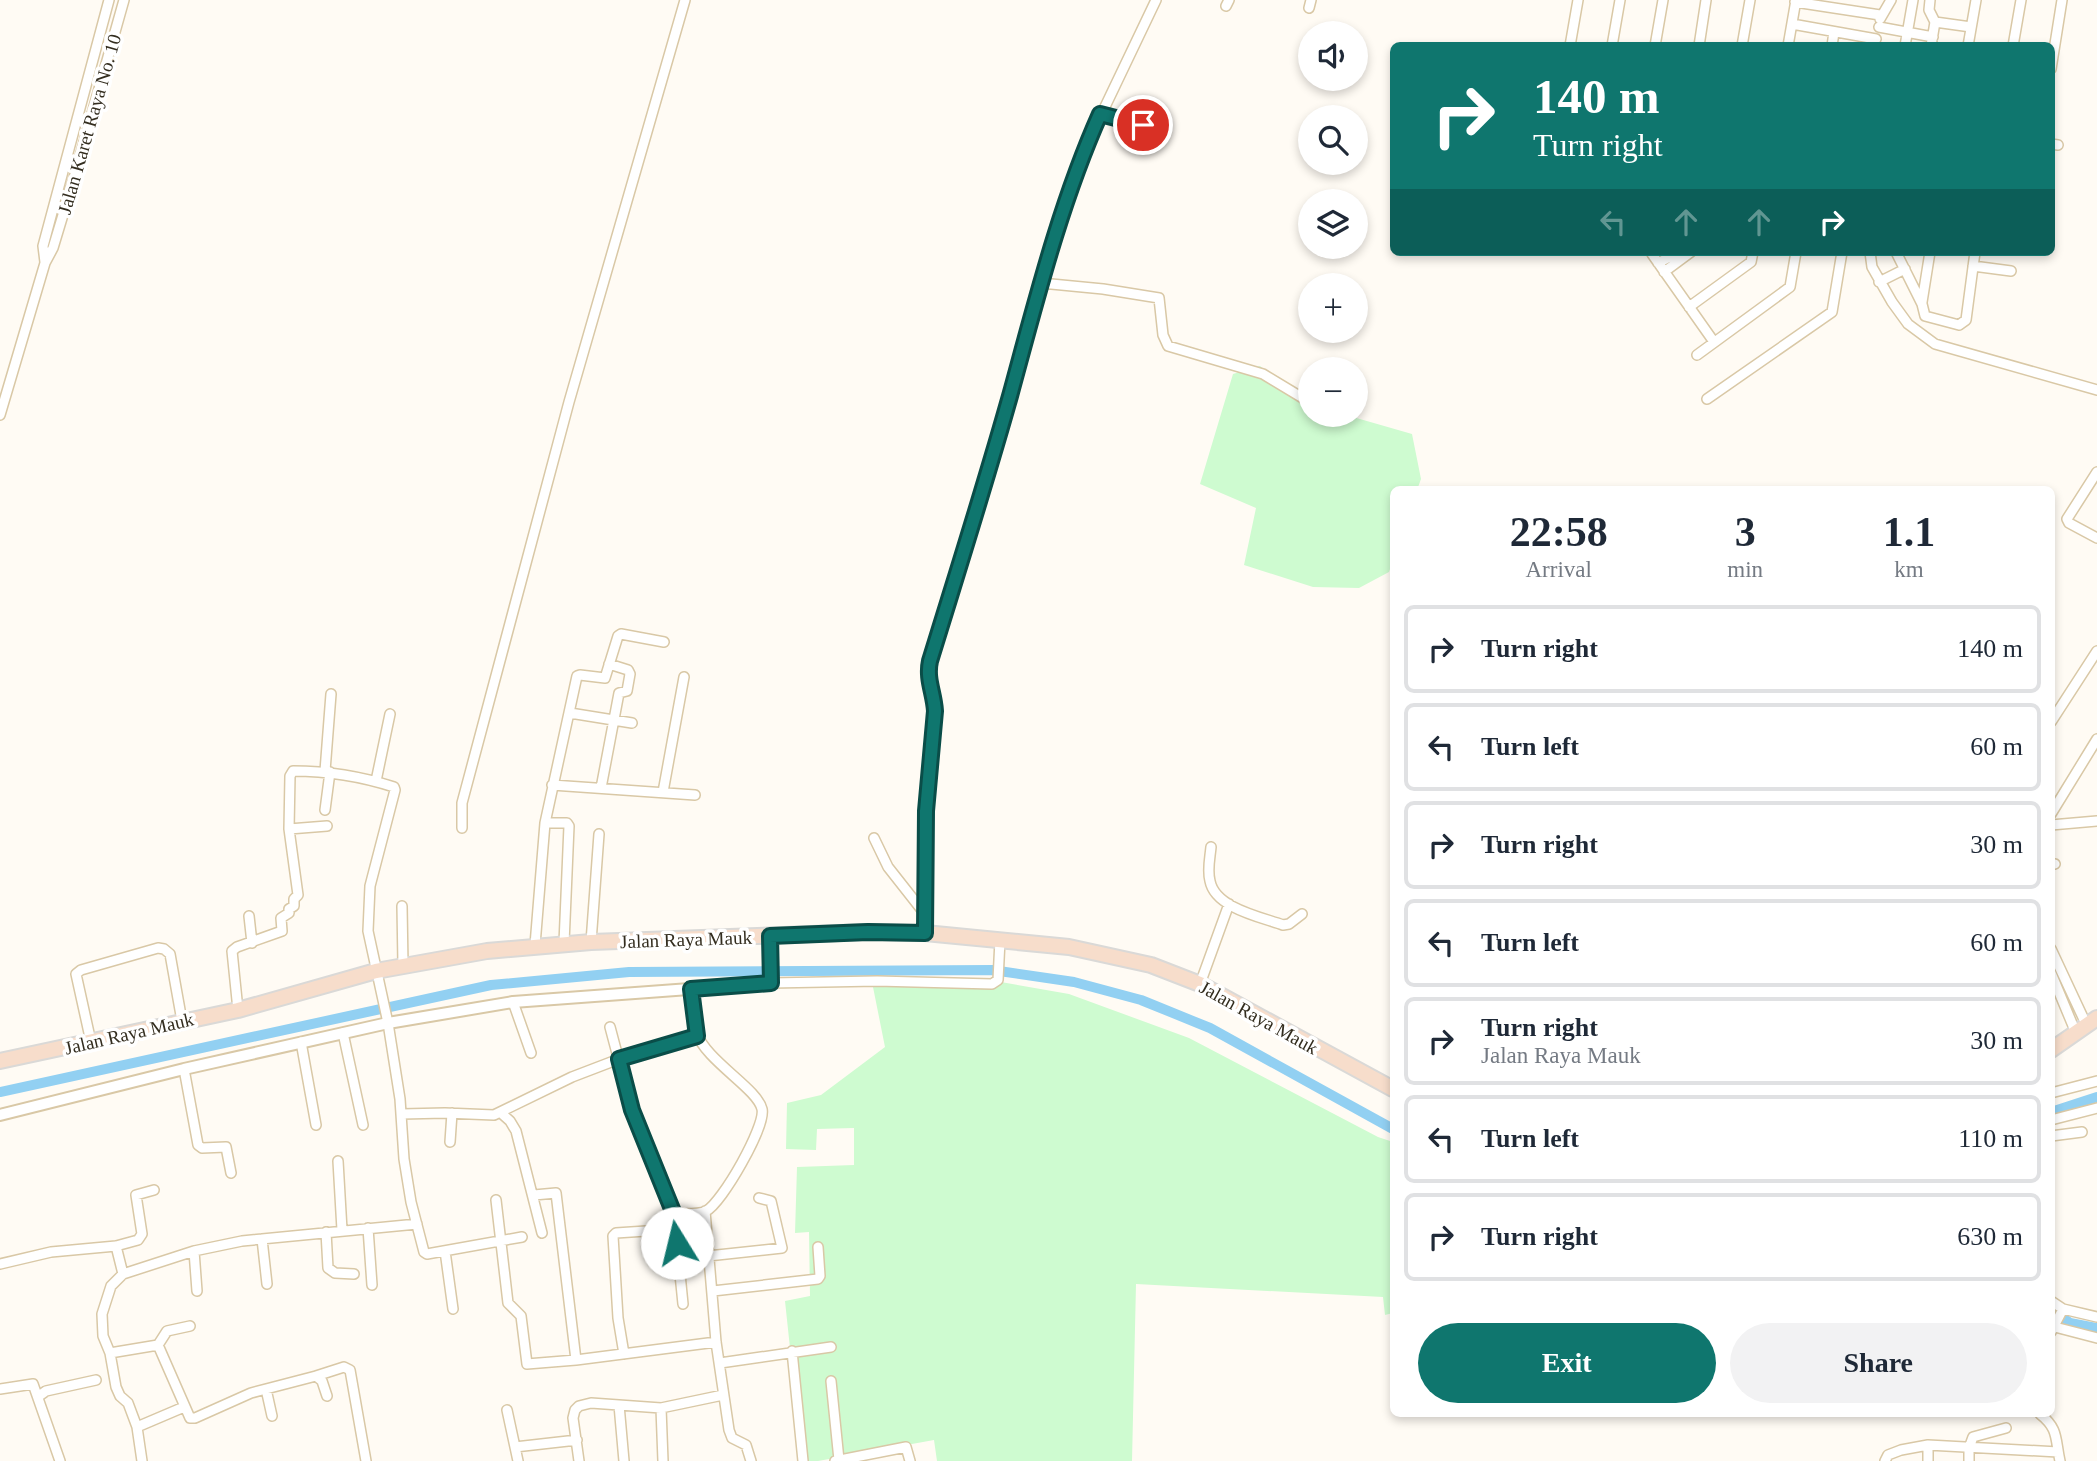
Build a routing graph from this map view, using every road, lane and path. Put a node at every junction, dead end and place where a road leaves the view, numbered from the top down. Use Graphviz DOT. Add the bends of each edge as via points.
graph roads {
  1 [pos="109,0"];
  2 [pos="124,0"];
  3 [pos="685,0"];
  4 [pos="1156,0"];
  5 [pos="1578,0"];
  6 [pos="1620,0"];
  7 [pos="1663,0"];
  8 [pos="1706,0"];
  9 [pos="1750,0"];
  10 [pos="1891,0"];
  11 [pos="1913,0"];
  12 [pos="1930,0"];
  13 [pos="1976,0"];
  14 [pos="2021,0"];
  15 [pos="2062,0"];
  16 [pos="1796,1"];
  17 [pos="1841,4"];
  18 [pos="1880,15"];
  19 [pos="1935,22"];
  20 [pos="1791,24"];
  21 [pos="1879,27"];
  22 [pos="1971,27"];
  23 [pos="1834,32"];
  24 [pos="1907,34"];
  25 [pos="1932,41"];
  26 [pos="1571,42"];
  27 [pos="1613,42"];
  28 [pos="1657,42"];
  29 [pos="1700,42"];
  30 [pos="1743,42"];
  31 [pos="1789,42"];
  32 [pos="1833,42"];
  33 [pos="1877,42"];
  34 [pos="1906,42"];
  35 [pos="1969,42"];
  36 [pos="2014,42"];
  37 [pos="2055,44"];
  38 [pos="1100,114"];
  39 [pos="1166,127"];
  40 [pos="1663,256"];
  41 [pos="1686,256"];
  42 [pos="1752,256"];
  43 [pos="1795,256"];
  44 [pos="1841,256"];
  45 [pos="1870,256"];
  46 [pos="1898,256"];
  47 [pos="1929,256"];
  48 [pos="1974,256"];
  49 [pos="45,264"];
  50 [pos="1973,265"];
  51 [pos="1905,269"];
  52 [pos="2011,271"];
  53 [pos="1664,272"];
  54 [pos="1879,282"];
  55 [pos="1041,283"];
  56 [pos="1922,303"];
  57 [pos="1689,307"];
  58 [pos="1714,342"];
  59 [pos="1697,355"];
  60 [pos="2097,390"];
  61 [pos="1298,395"];
  62 [pos="1707,399"];
  63 [pos="0,415"];
  64 [pos="2097,472"];
  65 [pos="2097,538"];
  66 [pos="664,642"];
  67 [pos="2097,651"];
  68 [pos="609,664"];
  69 [pos="684,677"];
  70 [pos="331,694"];
  71 [pos="570,713"];
  72 [pos="390,714"];
  73 [pos="2055,716"];
  74 [pos="613,720"];
  75 [pos="632,723"];
  76 [pos="2097,739"];
  77 [pos="327,772"];
  78 [pos="376,781"];
  79 [pos="552,785"];
  80 [pos="601,788"];
  81 [pos="663,792"];
  82 [pos="695,795"];
  83 [pos="2055,807"];
  84 [pos="325,810"];
  85 [pos="2097,821"];
  86 [pos="545,823"];
  87 [pos="2055,825"];
  88 [pos="327,826"];
  89 [pos="462,828"];
  90 [pos="289,829"];
  91 [pos="599,834"];
  92 [pos="874,838"];
  93 [pos="1211,847"];
  94 [pos="1229,904"];
  95 [pos="402,906"];
  96 [pos="925,914"];
  97 [pos="1302,914"];
  98 [pos="249,916"];
  99 [pos="925,933"];
  100 [pos="770,941"];
  101 [pos="591,942"];
  102 [pos="252,943"];
  103 [pos="564,943"];
  104 [pos="1000,944"];
  105 [pos="535,945"];
  106 [pos="2055,958"];
  107 [pos="403,965"];
  108 [pos="378,975"];
  109 [pos="772,979"];
  110 [pos="2055,979"];
  111 [pos="1200,984"];
  112 [pos="691,989"];
  113 [pos="513,1002"];
  114 [pos="238,1010"];
  115 [pos="387,1020"];
  116 [pos="182,1021"];
  117 [pos="2087,1026"];
  118 [pos="610,1027"];
  119 [pos="343,1033"];
  120 [pos="697,1036"];
  121 [pos="91,1042"];
  122 [pos="301,1042"];
  123 [pos="2055,1047"];
  124 [pos="531,1053"];
  125 [pos="619,1059"];
  126 [pos="0,1061"];
  127 [pos="184,1069"];
  128 [pos="2097,1081"];
  129 [pos="1390,1085"];
  130 [pos="2055,1092"];
  131 [pos="2097,1108"];
  132 [pos="402,1114"];
  133 [pos="452,1114"];
  134 [pos="501,1114"];
  135 [pos="0,1115"];
  136 [pos="2055,1119"];
  137 [pos="317,1125"];
  138 [pos="363,1125"];
  139 [pos="2082,1132"];
  140 [pos="2055,1135"];
  141 [pos="450,1142"];
  142 [pos="338,1161"];
  143 [pos="231,1173"];
  144 [pos="154,1190"];
  145 [pos="534,1195"];
  146 [pos="759,1198"];
  147 [pos="496,1200"];
  148 [pos="705,1211"];
  149 [pos="674,1214"];
  150 [pos="416,1224"];
  151 [pos="368,1228"];
  152 [pos="676,1229"];
  153 [pos="342,1230"];
  154 [pos="326,1232"];
  155 [pos="542,1233"];
  156 [pos="522,1237"];
  157 [pos="262,1239"];
  158 [pos="500,1241"];
  159 [pos="116,1246"];
  160 [pos="818,1247"];
  161 [pos="194,1251"];
  162 [pos="445,1251"];
  163 [pos="708,1256"];
  164 [pos="0,1264"];
  165 [pos="123,1274"];
  166 [pos="354,1275"];
  167 [pos="267,1284"];
  168 [pos="372,1285"];
  169 [pos="197,1291"];
  170 [pos="713,1291"];
  171 [pos="683,1304"];
  172 [pos="2055,1304"];
  173 [pos="453,1309"];
  174 [pos="2062,1310"];
  175 [pos="2097,1317"];
  176 [pos="2055,1323"];
  177 [pos="190,1326"];
  178 [pos="2055,1329"];
  179 [pos="2097,1338"];
  180 [pos="716,1342"];
  181 [pos="158,1346"];
  182 [pos="831,1347"];
  183 [pos="792,1351"];
  184 [pos="110,1353"];
  185 [pos="624,1354"];
  186 [pos="576,1360"];
  187 [pos="720,1363"];
  188 [pos="316,1376"];
  189 [pos="96,1380"];
  190 [pos="831,1381"];
  191 [pos="0,1388"];
  192 [pos="266,1389"];
  193 [pos="723,1395"];
  194 [pos="39,1396"];
  195 [pos="327,1396"];
  196 [pos="619,1405"];
  197 [pos="184,1407"];
  198 [pos="660,1408"];
  199 [pos="507,1410"];
  200 [pos="272,1416"];
  201 [pos="2043,1417"];
  202 [pos="137,1427"];
  203 [pos="2006,1428"];
  204 [pos="577,1440"];
  205 [pos="1928,1445"];
  206 [pos="516,1447"];
  207 [pos="1969,1448"];
  208 [pos="2012,1450"];
  209 [pos="2059,1456"];
  210 [pos="869,1458"];
  211 [pos="60,1461"];
  212 [pos="142,1461"];
  213 [pos="366,1461"];
  214 [pos="518,1461"];
  215 [pos="579,1461"];
  216 [pos="624,1461"];
  217 [pos="663,1461"];
  218 [pos="751,1461"];
  219 [pos="803,1461"];
  220 [pos="837,1461"];
  221 [pos="910,1461"];
  222 [pos="1885,1461"];
  223 [pos="1928,1461"];
  224 [pos="1969,1461"];
  225 [pos="2012,1461"];
  1 -- 49 [label="street, Jalan Karet Raya No. 10" via="43,246"];
  2 -- 49 [label="street, Jalan Karet Raya No. 10"];
  3 -- 89 [label="street" via="569,402 462,803"];
  4 -- 38 [label="street"];
  5 -- 26 [label="street"];
  6 -- 27 [label="street"];
  7 -- 28 [label="street"];
  8 -- 29 [label="street"];
  9 -- 30 [label="street"];
  10 -- 18 [label="street"];
  11 -- 24 [label="street"];
  12 -- 19 [label="street"];
  13 -- 22 [label="street"];
  14 -- 36 [label="street"];
  15 -- 37 [label="street"];
  16 -- 17 [label="street"];
  16 -- 20 [label="street"];
  17 -- 18 [label="street"];
  18 -- 21 [label="street"];
  19 -- 22 [label="street"];
  19 -- 25 [label="street"];
  20 -- 23 [label="street"];
  20 -- 31 [label="street"];
  21 -- 24 [label="street"];
  21 -- 33 [label="street"];
  22 -- 35 [label="street"];
  23 -- 32 [label="street"];
  23 -- 33 [label="street"];
  24 -- 25 [label="street"];
  24 -- 34 [label="street"];
  38 -- 39 [label="street"];
  38 -- 55 [label="street" via="1073,179"];
  40 -- 53 [label="street" via="1655,258"];
  41 -- 53 [label="street"];
  42 -- 57 [label="street" via="1751,262"];
  43 -- 58 [label="street" via="1790,287"];
  44 -- 62 [label="street" via="1832,312"];
  45 -- 54 [label="street"];
  46 -- 51 [label="street"];
  47 -- 56 [label="street"];
  48 -- 50 [label="street"];
  49 -- 63 [label="street"];
  50 -- 52 [label="street"];
  50 -- 56 [label="street" via="1963,323 1925,316"];
  51 -- 54 [label="street"];
  51 -- 56 [label="street"];
  53 -- 57 [label="street"];
  54 -- 60 [label="street" via="1908,324 1935,344"];
  55 -- 61 [label="street" via="1159,298 1168,346 1263,374"];
  55 -- 96 [label="street" via="928,670 935,711 926,811"];
  57 -- 58 [label="street"];
  58 -- 59 [label="street"];
  64 -- 65 [label="street" via="2067,519"];
  66 -- 68 [label="street" via="621,634"];
  67 -- 73 [label="street"];
  68 -- 71 [label="street" via="604,678 577,676"];
  68 -- 74 [label="street" via="630,672 627,691 619,693"];
  69 -- 81 [label="street"];
  70 -- 77 [label="street"];
  71 -- 74 [label="street"];
  71 -- 79 [label="street"];
  72 -- 78 [label="street"];
  74 -- 75 [label="street"];
  74 -- 80 [label="street"];
  76 -- 83 [label="street"];
  77 -- 78 [label="street"];
  77 -- 84 [label="street"];
  77 -- 90 [label="street" via="291,773"];
  78 -- 108 [label="street" via="395,790 370,886 368,931"];
  79 -- 80 [label="street"];
  79 -- 86 [label="street"];
  80 -- 81 [label="street"];
  81 -- 82 [label="street"];
  85 -- 87 [label="street"];
  86 -- 103 [label="street" via="567,823 569,827"];
  86 -- 105 [label="street"];
  88 -- 90 [label="street"];
  90 -- 102 [label="street" via="298,895 281,918 282,931"];
  91 -- 101 [label="street"];
  92 -- 96 [label="street" via="888,867"];
  93 -- 94 [label="street" via="1209,880 1216,894"];
  94 -- 97 [label="street" via="1283,925"];
  94 -- 111 [label="street"];
  95 -- 107 [label="street"];
  96 -- 99 [label="street"];
  98 -- 102 [label="street"];
  99 -- 100 [label="main road, Jalan Raya Mauk" via="868,932"];
  99 -- 104 [label="main road, Jalan Raya Mauk"];
  100 -- 101 [label="main road, Jalan Raya Mauk"];
  100 -- 109 [label="street"];
  101 -- 103 [label="main road, Jalan Raya Mauk"];
  102 -- 114 [label="street" via="232,954"];
  103 -- 105 [label="main road, Jalan Raya Mauk"];
  104 -- 109 [label="street" via="998,976 992,984"];
  104 -- 111 [label="main road, Jalan Raya Mauk" via="1069,947 1128,959"];
  105 -- 107 [label="main road, Jalan Raya Mauk"];
  106 -- 117 [label="street"];
  107 -- 108 [label="main road, Jalan Raya Mauk"];
  108 -- 114 [label="main road, Jalan Raya Mauk"];
  108 -- 115 [label="street"];
  109 -- 112 [label="street"];
  110 -- 117 [label="street"];
  111 -- 129 [label="main road, Jalan Raya Mauk"];
  112 -- 113 [label="street"];
  112 -- 120 [label="street"];
  113 -- 115 [label="street"];
  113 -- 124 [label="street"];
  114 -- 116 [label="main road, Jalan Raya Mauk"];
  115 -- 119 [label="street"];
  115 -- 132 [label="street"];
  116 -- 121 [label="main road, Jalan Raya Mauk"];
  116 -- 121 [label="street" via="170,954 158,948 76,974"];
  117 -- 123 [label="main road"];
  118 -- 125 [label="street"];
  119 -- 122 [label="street"];
  119 -- 138 [label="street"];
  120 -- 125 [label="street"];
  120 -- 148 [label="street" via="762,1110 750,1148"];
  121 -- 126 [label="main road, Jalan Raya Mauk"];
  122 -- 127 [label="street"];
  122 -- 137 [label="street"];
  125 -- 134 [label="street" via="572,1077"];
  125 -- 149 [label="street" via="632,1110"];
  127 -- 135 [label="street"];
  127 -- 143 [label="street" via="198,1145 227,1148"];
  128 -- 130 [label="street"];
  131 -- 136 [label="street"];
  132 -- 133 [label="street"];
  132 -- 150 [label="street" via="404,1159"];
  133 -- 134 [label="street"];
  133 -- 141 [label="street"];
  134 -- 145 [label="street" via="516,1131"];
  139 -- 140 [label="street"];
  142 -- 153 [label="street"];
  144 -- 159 [label="street" via="136,1195 141,1237"];
  145 -- 155 [label="street"];
  145 -- 186 [label="street" via="556,1193"];
  146 -- 163 [label="street" via="771,1201 782,1248"];
  147 -- 158 [label="street"];
  148 -- 149 [label="street"];
  148 -- 163 [label="street"];
  149 -- 152 [label="street"];
  150 -- 151 [label="street"];
  150 -- 162 [label="street" via="424,1252"];
  151 -- 153 [label="street"];
  151 -- 168 [label="street"];
  152 -- 171 [label="street"];
  152 -- 185 [label="street" via="613,1236"];
  153 -- 154 [label="street"];
  154 -- 157 [label="street"];
  154 -- 166 [label="street" via="328,1268"];
  156 -- 158 [label="street"];
  157 -- 161 [label="street"];
  157 -- 167 [label="street"];
  158 -- 162 [label="street"];
  158 -- 186 [label="street" via="508,1303 521,1315 527,1364"];
  159 -- 164 [label="street" via="51,1252"];
  159 -- 165 [label="street"];
  160 -- 170 [label="street" via="818,1279"];
  161 -- 165 [label="street"];
  161 -- 169 [label="street"];
  162 -- 173 [label="street"];
  163 -- 170 [label="street"];
  165 -- 184 [label="street" via="111,1286 102,1314"];
  170 -- 180 [label="street"];
  172 -- 174 [label="street"];
  174 -- 175 [label="street"];
  174 -- 176 [label="street"];
  177 -- 181 [label="street" via="167,1331"];
  178 -- 179 [label="street"];
  180 -- 185 [label="street"];
  180 -- 187 [label="street"];
  181 -- 184 [label="street"];
  181 -- 197 [label="street"];
  182 -- 183 [label="street"];
  183 -- 187 [label="street"];
  183 -- 219 [label="street"];
  184 -- 202 [label="street" via="116,1387"];
  185 -- 186 [label="street"];
  187 -- 193 [label="street"];
  188 -- 192 [label="street"];
  188 -- 195 [label="street"];
  188 -- 213 [label="street" via="344,1367 350,1370"];
  189 -- 194 [label="street"];
  190 -- 220 [label="street"];
  191 -- 194 [label="street" via="31,1383"];
  192 -- 197 [label="street" via="195,1418 188,1417"];
  192 -- 200 [label="street"];
  193 -- 198 [label="street"];
  193 -- 218 [label="street" via="730,1435 746,1446"];
  194 -- 211 [label="street"];
  196 -- 198 [label="street"];
  196 -- 204 [label="street" via="579,1406 573,1418"];
  196 -- 216 [label="street"];
  197 -- 202 [label="street"];
  198 -- 217 [label="street"];
  199 -- 206 [label="street"];
  201 -- 209 [label="street" via="2052,1424"];
  202 -- 212 [label="street"];
  203 -- 207 [label="street" via="1973,1437"];
  204 -- 206 [label="street"];
  204 -- 215 [label="street"];
  205 -- 207 [label="street"];
  205 -- 222 [label="street" via="1901,1450"];
  205 -- 223 [label="street"];
  206 -- 214 [label="street"];
  207 -- 208 [label="street"];
  207 -- 224 [label="street"];
  208 -- 209 [label="street"];
  208 -- 225 [label="street"];
  210 -- 220 [label="street"];
  210 -- 221 [label="street" via="906,1447"];
}
